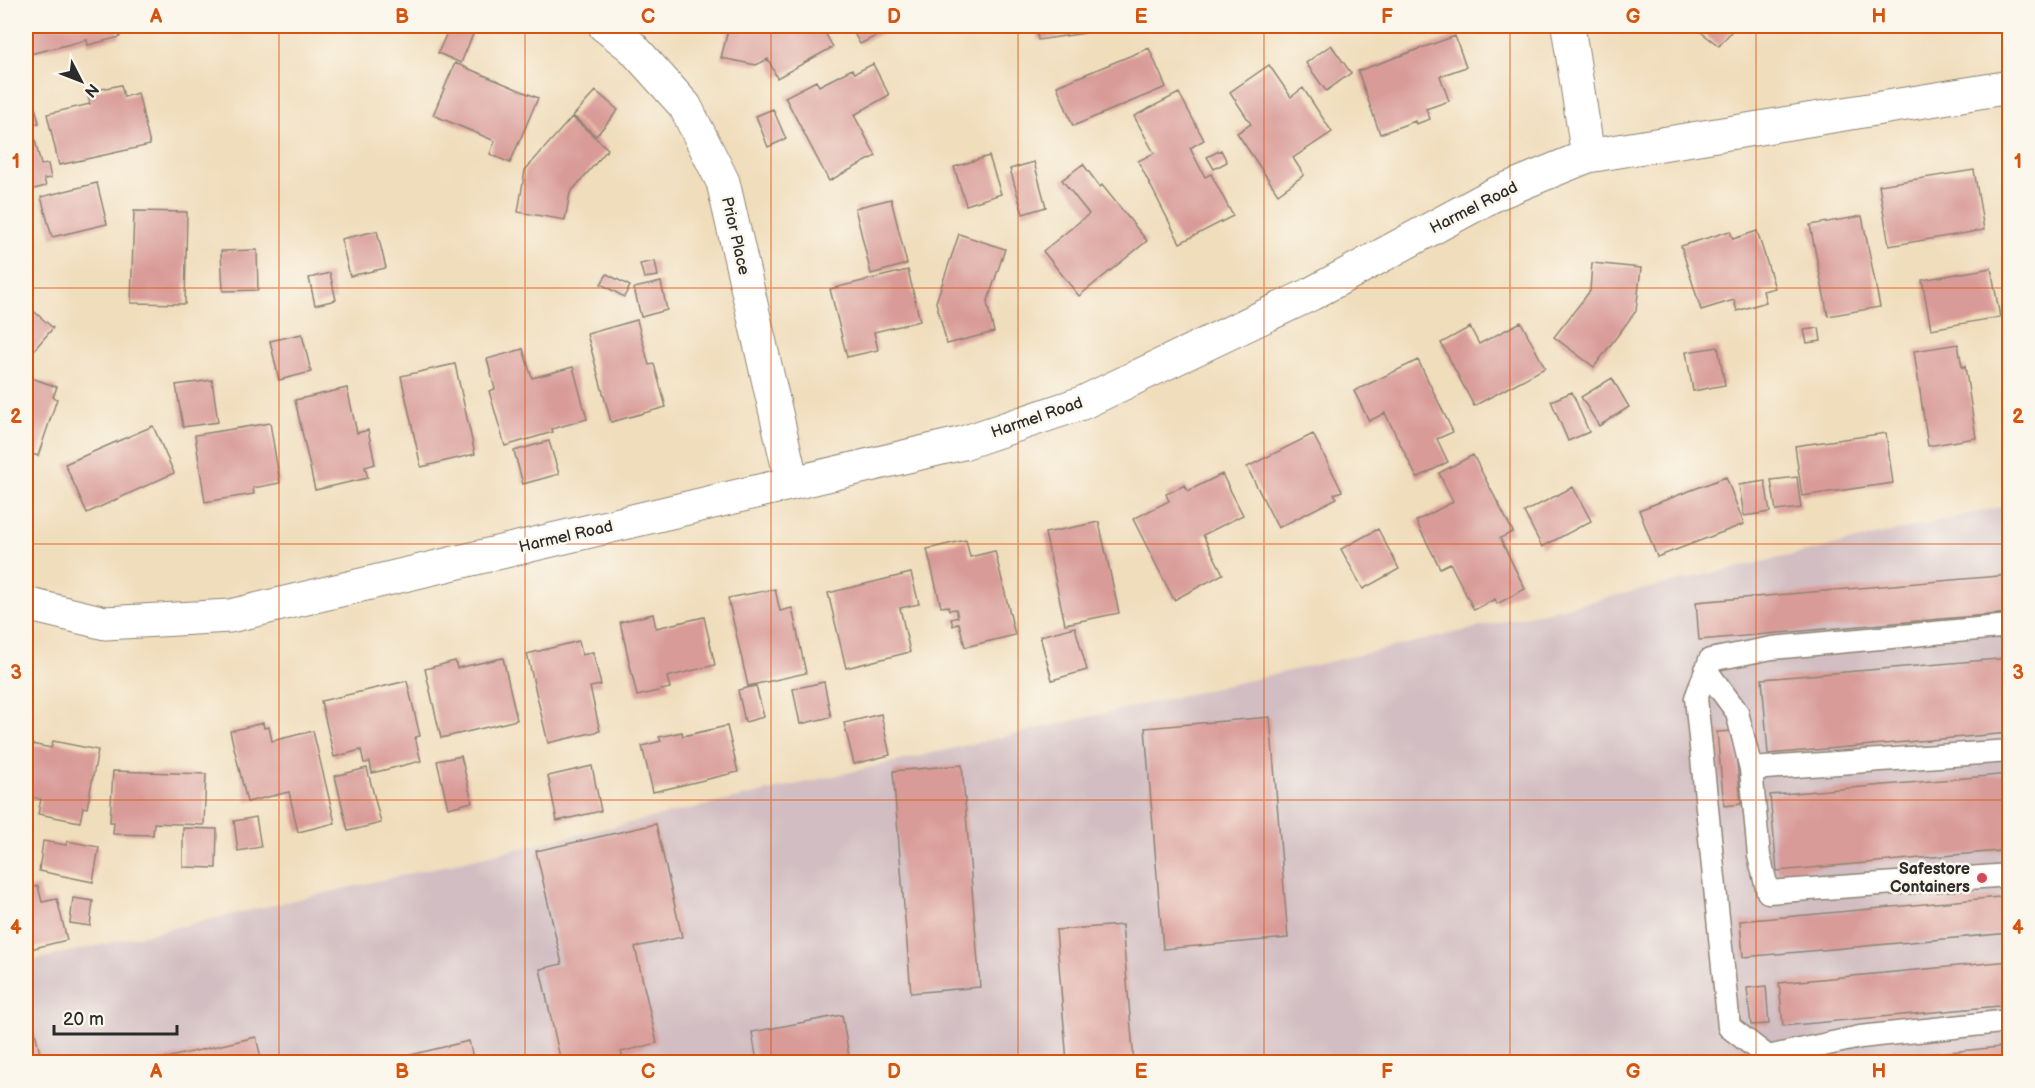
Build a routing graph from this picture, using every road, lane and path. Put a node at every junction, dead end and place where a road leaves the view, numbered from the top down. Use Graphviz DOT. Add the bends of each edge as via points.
graph roads {
  1 [pos="605,26"];
  2 [pos="1568,26"];
  3 [pos="2010,87"];
  4 [pos="1588,156"];
  5 [pos="792,483"];
  6 [pos="26,604"];
  7 [pos="2010,626"];
  8 [pos="1706,670"];
  9 [pos="2010,751"];
  10 [pos="1750,769"];
  11 [pos="2010,875"];
  12 [pos="2010,1021"];
  13 [pos="1768,1060"];
  1 -- 5 [label="street, Prior Place" via="632,47 685,106 723,182"];
  2 -- 4 [label="street"];
  3 -- 4 [label="street, Harmel Road"];
  4 -- 5 [label="street, Harmel Road" via="1496,194 1311,294 1082,403 963,443"];
  5 -- 6 [label="street, Harmel Road" via="230,616 105,623"];
  7 -- 8 [label="lane" via="1772,648 1710,660"];
  8 -- 10 [label="lane" via="1737,712"];
  8 -- 13 [label="lane" via="1696,698 1729,1027"];
  9 -- 10 [label="lane"];
  10 -- 11 [label="lane" via="1759,856 1768,892"];
  12 -- 13 [label="lane" via="1860,1037"];
}
